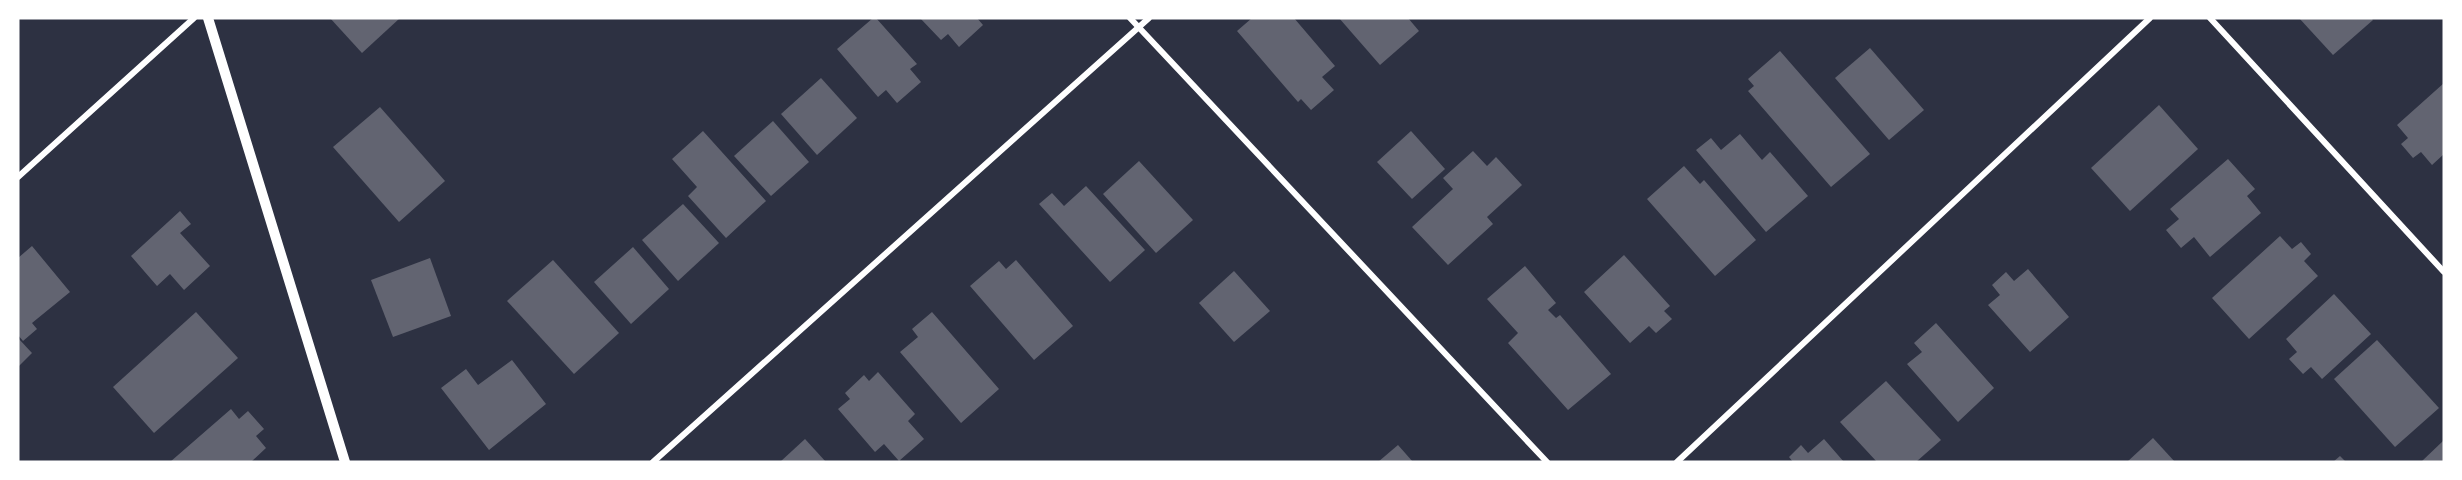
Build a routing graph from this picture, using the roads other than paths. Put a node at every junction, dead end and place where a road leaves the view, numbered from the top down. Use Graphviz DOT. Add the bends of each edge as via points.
graph roads {
  1 [pos="194,18"];
  2 [pos="208,18"];
  3 [pos="1130,18"];
  4 [pos="1149,18"];
  5 [pos="2150,18"];
  6 [pos="2210,18"];
  7 [pos="1139,27"];
  8 [pos="18,177"];
  9 [pos="2444,272"];
  10 [pos="345,462"];
  11 [pos="653,462"];
  12 [pos="1547,462"];
  13 [pos="1677,462"];
  1 -- 8 [label="street"];
  2 -- 10 [label="street"];
  3 -- 7 [label="street"];
  4 -- 7 [label="street"];
  5 -- 13 [label="street"];
  6 -- 9 [label="street"];
  7 -- 11 [label="street"];
  7 -- 12 [label="street"];
}
